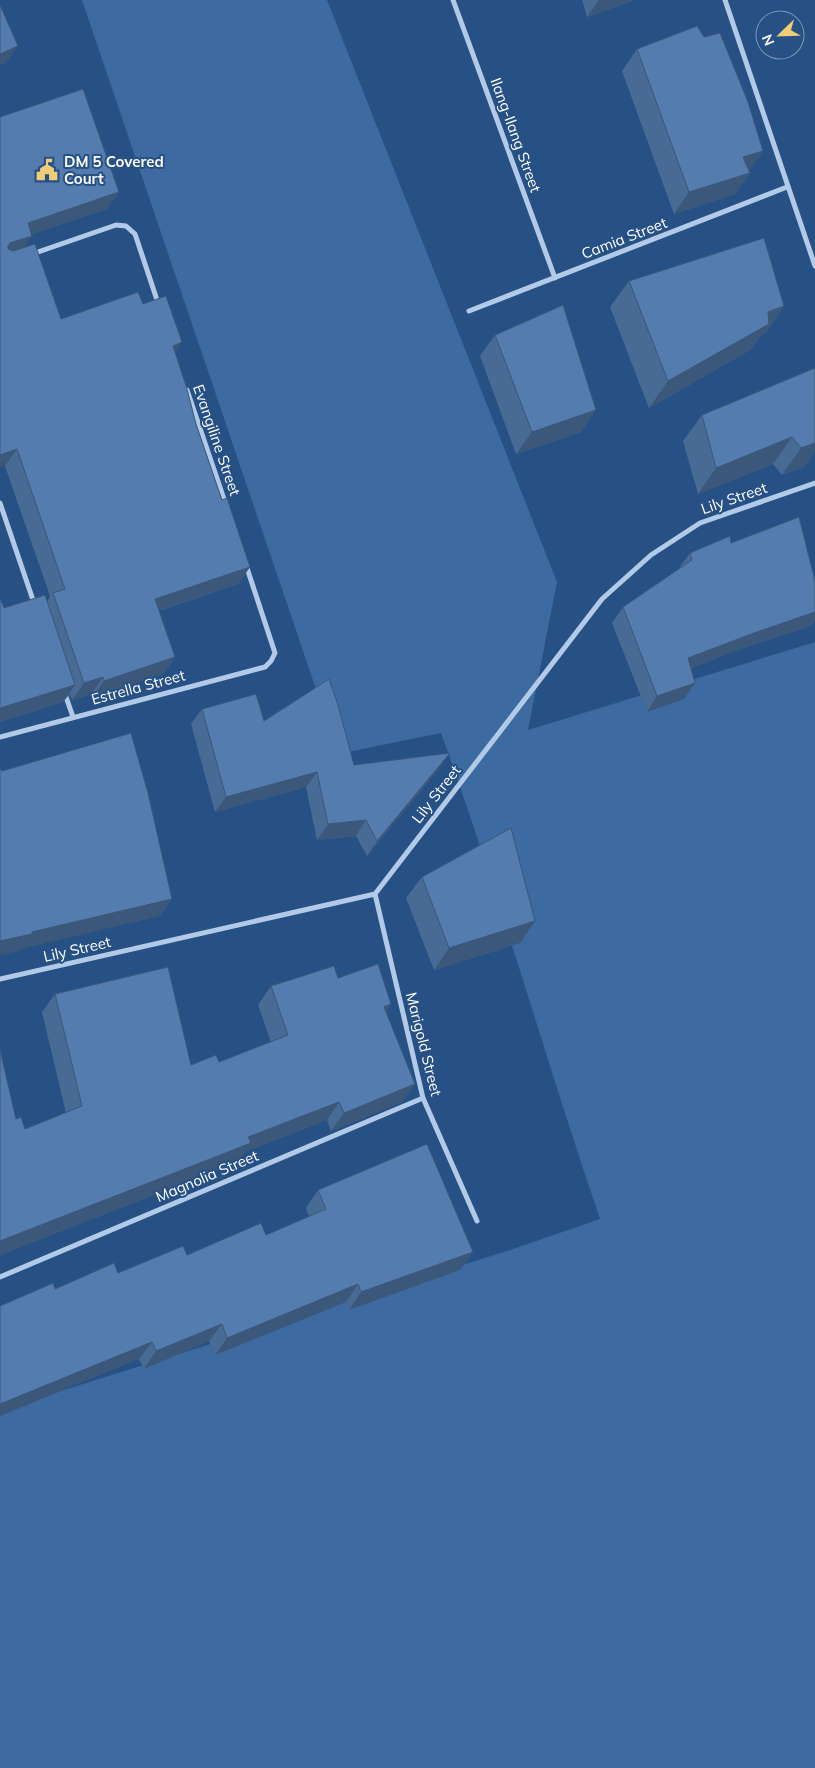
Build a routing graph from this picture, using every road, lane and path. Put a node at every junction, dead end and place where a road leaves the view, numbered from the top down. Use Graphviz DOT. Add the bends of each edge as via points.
graph roads {
  1 [pos="453,0"];
  2 [pos="724,0"];
  3 [pos="787,187"];
  4 [pos="27,255"];
  5 [pos="815,266"];
  6 [pos="555,278"];
  7 [pos="160,308"];
  8 [pos="469,311"];
  9 [pos="185,383"];
  10 [pos="815,484"];
  11 [pos="0,503"];
  12 [pos="228,514"];
  13 [pos="244,560"];
  14 [pos="35,605"];
  15 [pos="63,689"];
  16 [pos="73,717"];
  17 [pos="0,737"];
  18 [pos="375,894"];
  19 [pos="0,979"];
  20 [pos="424,1098"];
  21 [pos="477,1221"];
  22 [pos="0,1277"];
  1 -- 6 [label="street, Ilang-Ilang Street"];
  2 -- 3 [label="street"];
  3 -- 5 [label="street"];
  3 -- 6 [label="street, Camia Street"];
  4 -- 7 [label="street" via="116,225 126,226 135,234"];
  6 -- 8 [label="street, Camia Street"];
  9 -- 12 [label="street, Evangiline Street"];
  10 -- 18 [label="street, Lily Street" via="700,523 651,555 602,599"];
  11 -- 14 [label="street"];
  13 -- 16 [label="street, Estrella Street" via="275,653 265,667"];
  15 -- 16 [label="street"];
  16 -- 17 [label="street, Estrella Street"];
  18 -- 19 [label="street, Lily Street"];
  18 -- 20 [label="street, Marigold Street"];
  20 -- 21 [label="street, Marigold Street"];
  20 -- 22 [label="street, Magnolia Street"];
}
